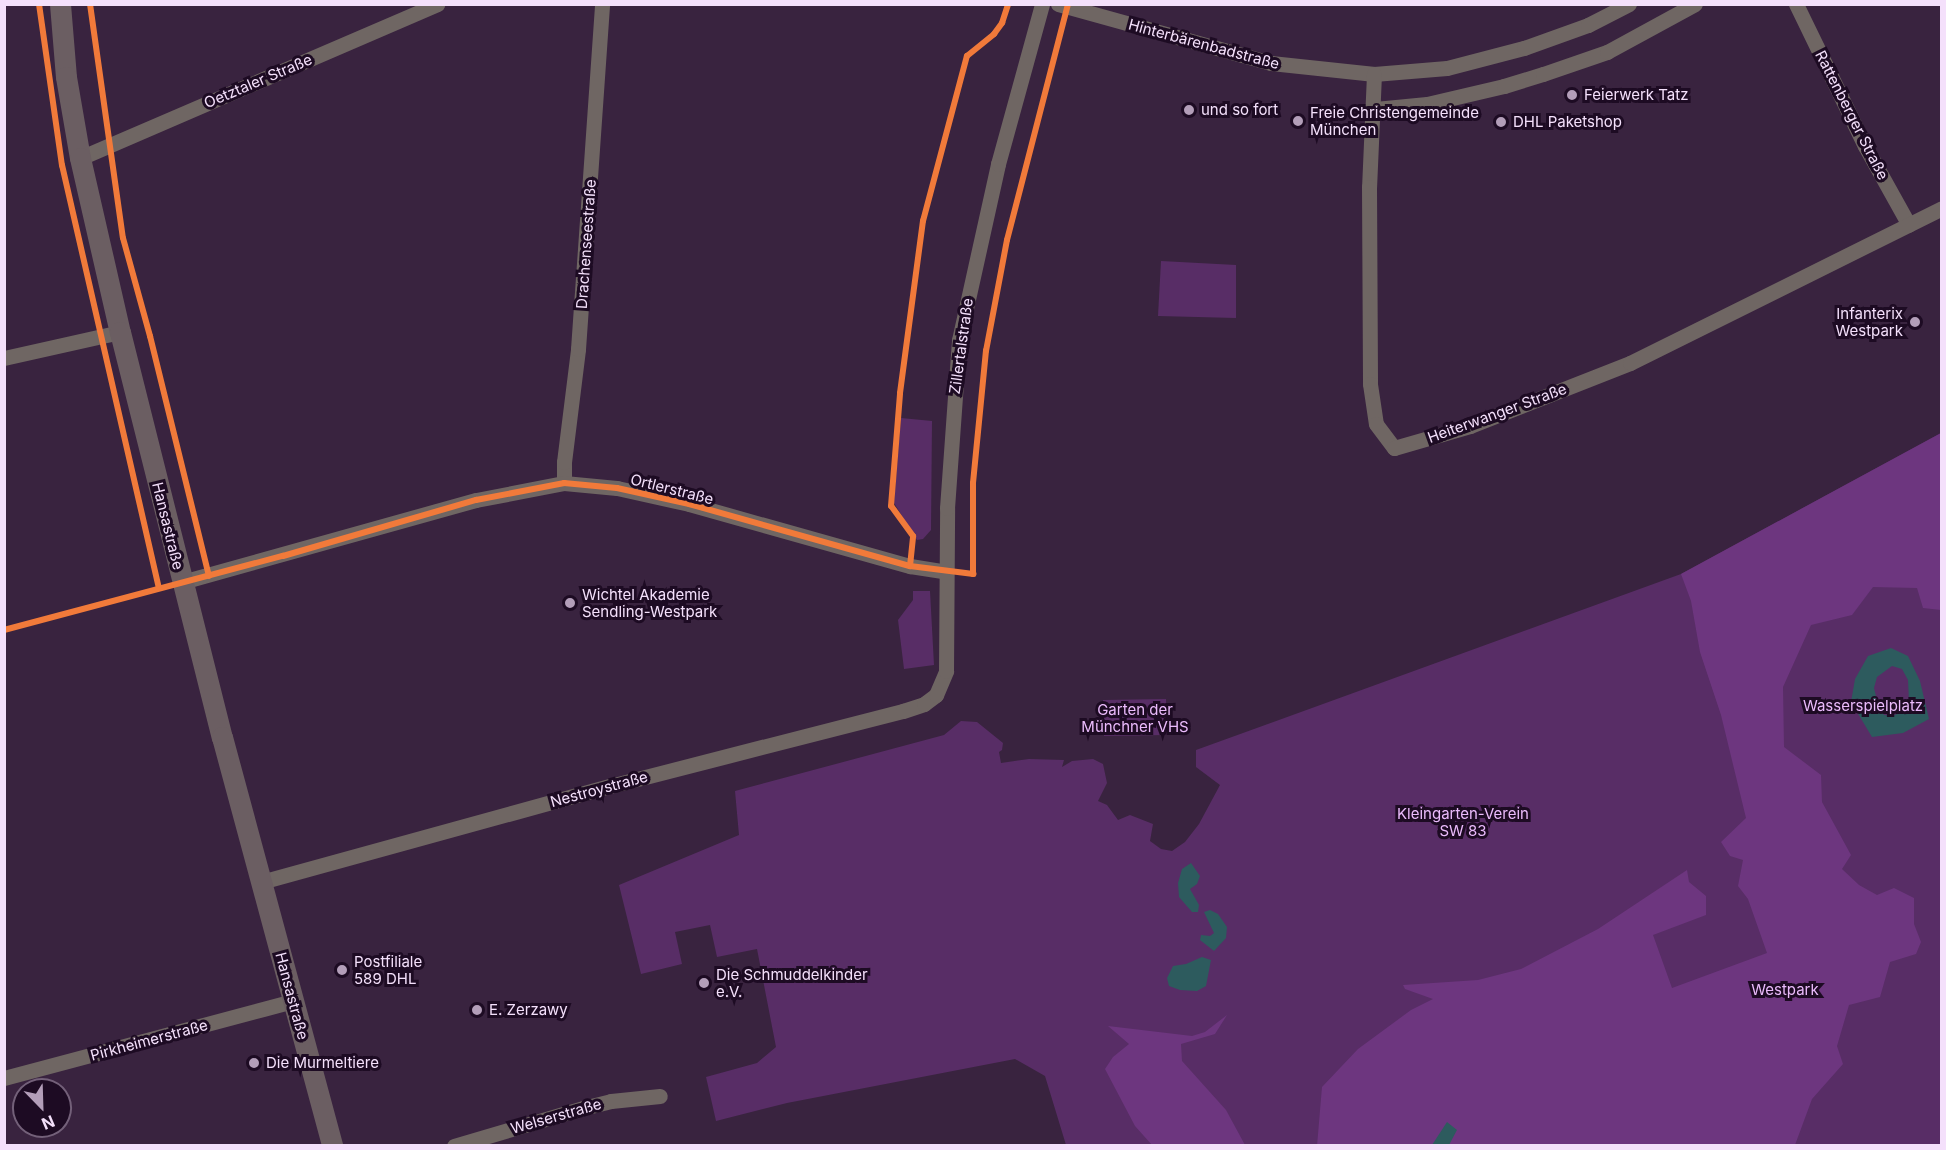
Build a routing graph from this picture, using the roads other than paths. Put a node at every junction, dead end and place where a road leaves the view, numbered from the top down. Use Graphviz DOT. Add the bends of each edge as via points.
graph roads {
  1 [pos="60,4"];
  2 [pos="437,4"];
  3 [pos="602,4"];
  4 [pos="1042,4"];
  5 [pos="1058,4"];
  6 [pos="1629,4"];
  7 [pos="1695,4"];
  8 [pos="1796,4"];
  9 [pos="1374,74"];
  10 [pos="1375,109"];
  11 [pos="80,158"];
  12 [pos="1941,208"];
  13 [pos="1910,225"];
  14 [pos="120,332"];
  15 [pos="4,358"];
  16 [pos="564,483"];
  17 [pos="946,572"];
  18 [pos="182,582"];
  19 [pos="936,695"];
  20 [pos="261,882"];
  21 [pos="294,1001"];
  22 [pos="4,1078"];
  23 [pos="660,1096"];
  24 [pos="332,1146"];
  25 [pos="454,1146"];
  1 -- 11 [label="street, Hansastraße" via="66,77"];
  2 -- 11 [label="street, Oetztaler Straße"];
  3 -- 16 [label="street, Drachenseestraße" via="579,338"];
  4 -- 17 [label="street, Zillertalstraße" via="998,164 959,340"];
  5 -- 9 [label="street, Hinterbärenbadstraße" via="1271,63"];
  6 -- 9 [label="street, Hinterbärenbadstraße" via="1588,25 1524,48 1447,68"];
  7 -- 10 [label="street" via="1607,52 1543,74 1427,104"];
  8 -- 13 [label="street, Rattenberger Straße" via="1865,146"];
  9 -- 10 [label="street, Heiterwanger Straße"];
  10 -- 13 [label="street, Heiterwanger Straße" via="1369,186 1370,384 1376,424 1394,448 1470,426 1630,363"];
  11 -- 14 [label="street, Hansastraße"];
  12 -- 13 [label="street, Heiterwanger Straße"];
  14 -- 15 [label="street"];
  14 -- 18 [label="street, Hansastraße"];
  16 -- 17 [label="street, Ortlerstraße" via="617,488 689,504 910,566"];
  16 -- 18 [label="street, Ortlerstraße" via="476,500"];
  17 -- 19 [label="street, Zillertalstraße" via="946,671"];
  18 -- 20 [label="street, Hansastraße"];
  19 -- 20 [label="street, Nestroystraße" via="903,711 604,787"];
  20 -- 21 [label="street, Hansastraße"];
  21 -- 22 [label="street, Pirkheimerstraße"];
  21 -- 24 [label="street, Hansastraße"];
  23 -- 25 [label="street, Welserstraße" via="611,1101"];
}
